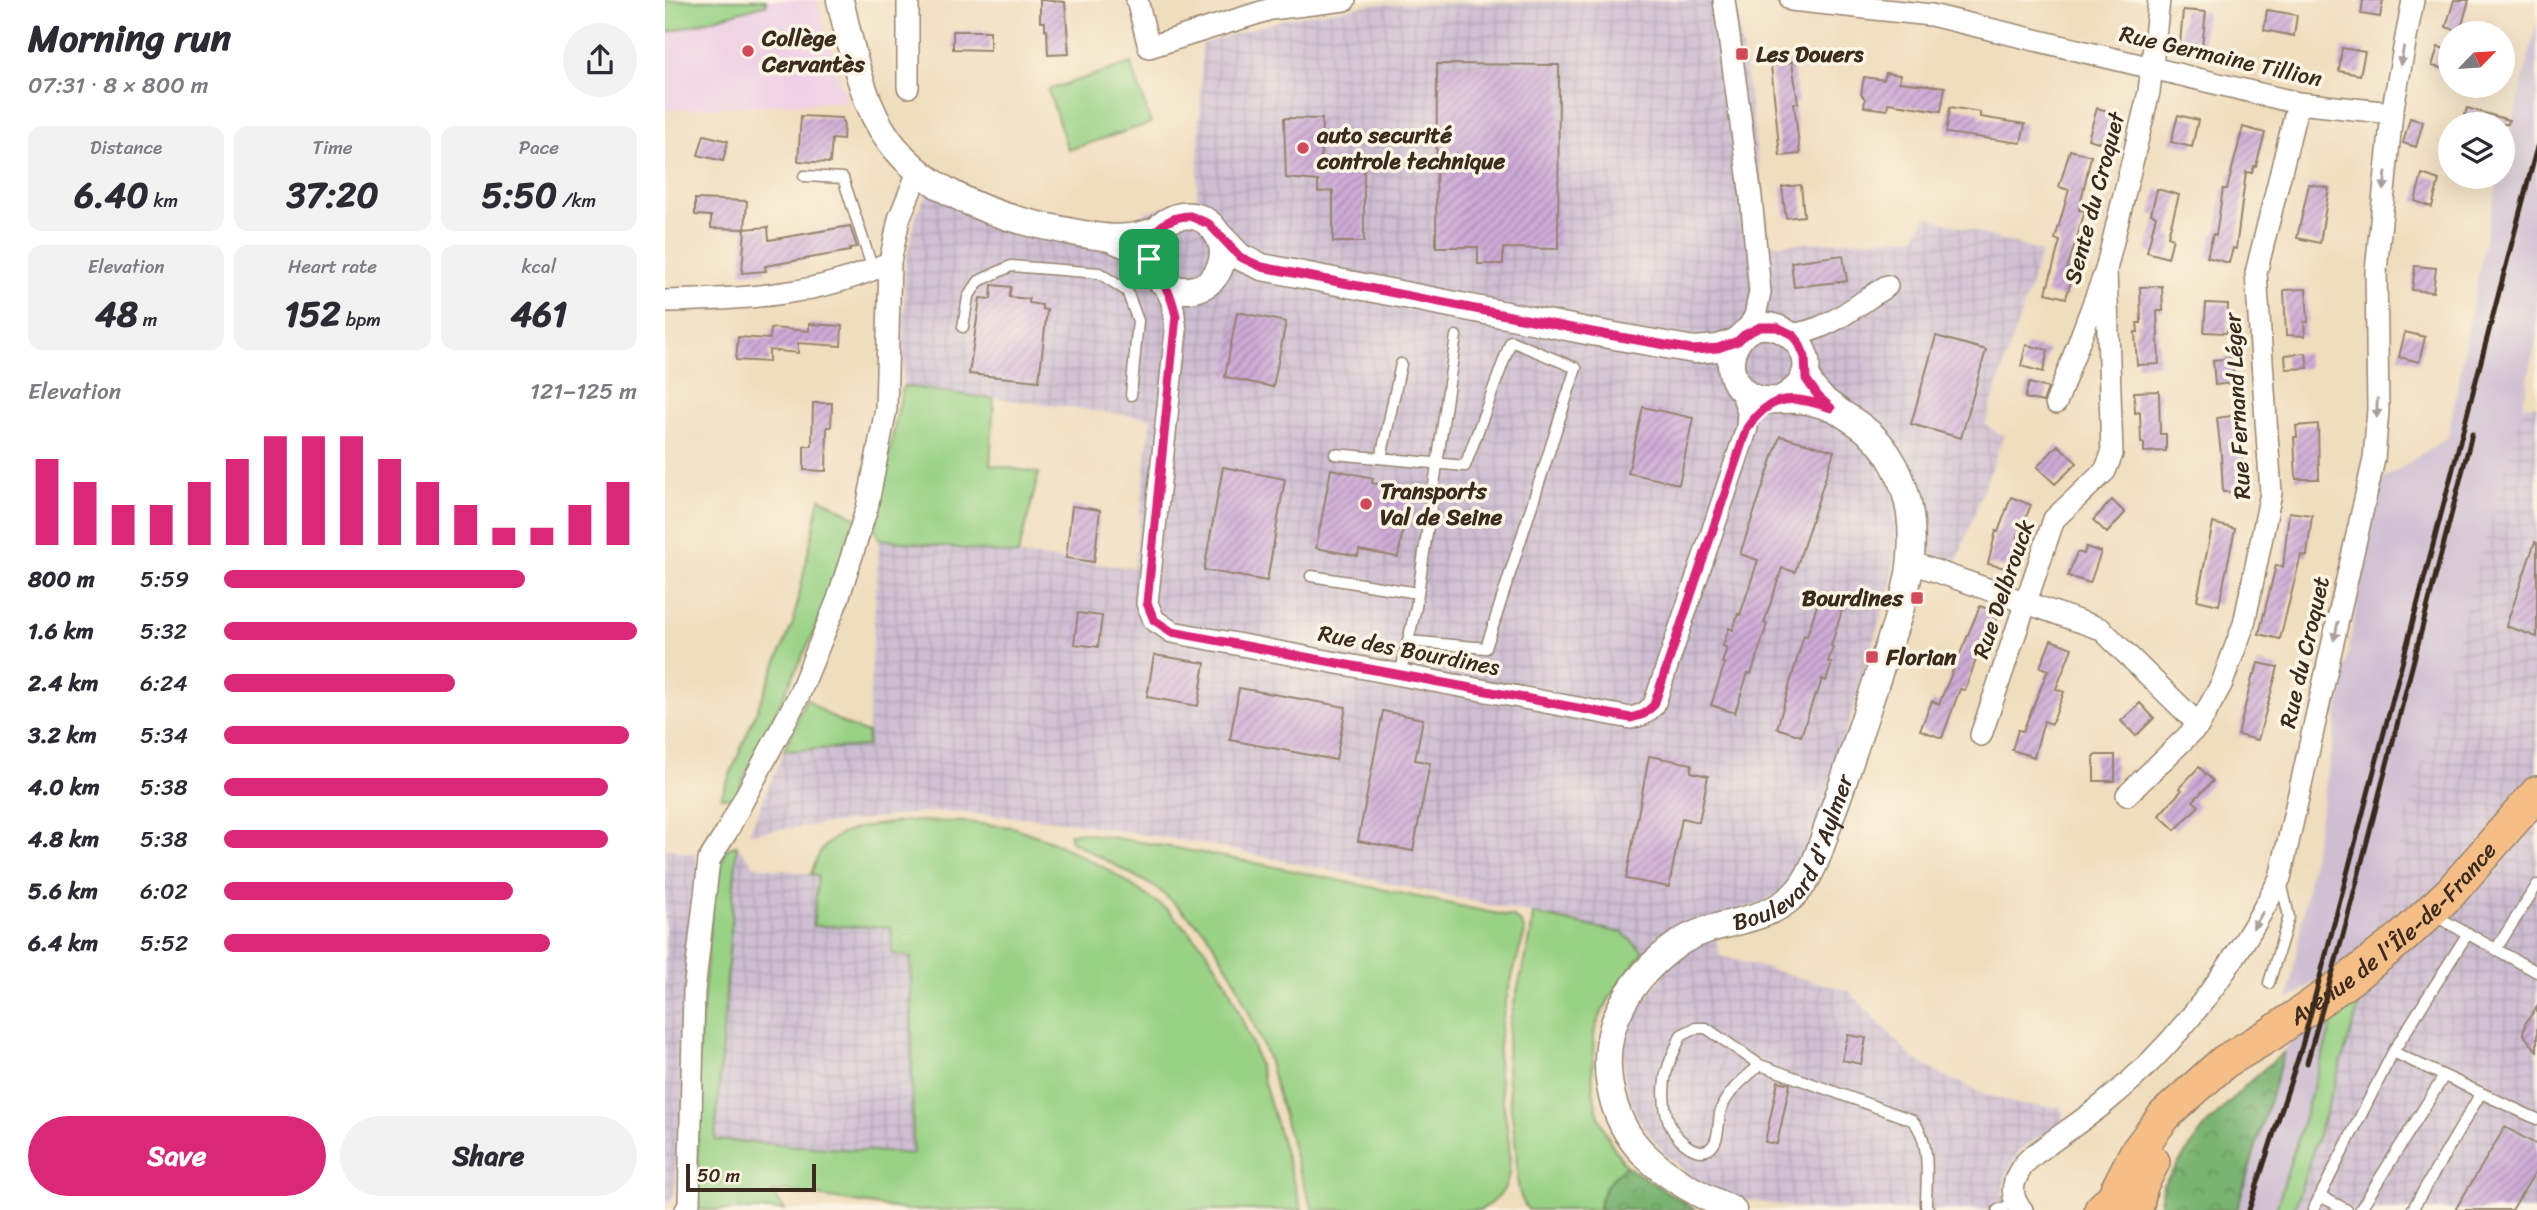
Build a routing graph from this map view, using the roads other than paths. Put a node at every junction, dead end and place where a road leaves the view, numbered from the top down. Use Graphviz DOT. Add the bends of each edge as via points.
graph roads {
  1 [pos="839,0"];
  2 [pos="908,0"];
  3 [pos="1137,0"];
  4 [pos="1345,0"];
  5 [pos="1724,0"];
  6 [pos="1791,0"];
  7 [pos="2159,0"];
  8 [pos="2413,0"];
  9 [pos="2151,67"];
  10 [pos="908,87"];
  11 [pos="2298,103"];
  12 [pos="2392,113"];
  13 [pos="918,172"];
  14 [pos="804,176"];
  15 [pos="1157,230"];
  16 [pos="1217,233"];
  17 [pos="1112,239"];
  18 [pos="882,266"];
  19 [pos="1262,267"];
  20 [pos="2106,270"];
  21 [pos="1157,275"];
  22 [pos="1207,283"];
  23 [pos="1887,286"];
  24 [pos="1760,292"];
  25 [pos="665,301"];
  26 [pos="1830,323"];
  27 [pos="963,327"];
  28 [pos="1511,329"];
  29 [pos="1784,330"];
  30 [pos="1176,331"];
  31 [pos="1455,336"];
  32 [pos="1741,338"];
  33 [pos="1694,350"];
  34 [pos="1401,364"];
  35 [pos="1805,366"];
  36 [pos="1737,382"];
  37 [pos="1131,395"];
  38 [pos="1779,400"];
  39 [pos="2056,403"];
  40 [pos="1831,408"];
  41 [pos="1747,428"];
  42 [pos="1335,454"];
  43 [pos="1381,458"];
  44 [pos="1437,464"];
  45 [pos="1910,562"];
  46 [pos="1311,576"];
  47 [pos="1418,593"];
  48 [pos="2026,601"];
  49 [pos="1408,640"];
  50 [pos="1400,675"];
  51 [pos="2199,725"];
  52 [pos="1981,735"];
  53 [pos="2537,793"];
  54 [pos="2127,795"];
  55 [pos="2280,878"];
  56 [pos="2537,885"];
  57 [pos="2430,912"];
  58 [pos="2468,933"];
  59 [pos="2496,949"];
  60 [pos="2537,972"];
  61 [pos="2269,983"];
  62 [pos="2271,1034"];
  63 [pos="2393,1052"];
  64 [pos="1760,1065"];
  65 [pos="2444,1076"];
  66 [pos="2481,1093"];
  67 [pos="2537,1119"];
  68 [pos="2320,1196"];
  69 [pos="2012,1208"];
  70 [pos="686,1210"];
  71 [pos="1733,1210"];
  72 [pos="1929,1210"];
  73 [pos="2101,1210"];
  74 [pos="2136,1210"];
  75 [pos="2313,1210"];
  76 [pos="2347,1210"];
  77 [pos="2360,1210"];
  78 [pos="2412,1210"];
  1 -- 13 [label="street" via="876,118"];
  2 -- 10 [label="street"];
  3 -- 4 [label="street" via="1149,47 1271,9"];
  5 -- 24 [label="street"];
  6 -- 9 [label="street, Rue Germaine Tillion" via="1931,15"];
  7 -- 9 [label="street, Sente du Croquet"];
  8 -- 12 [label="street, Rue du Croquet, one-way"];
  9 -- 11 [label="street, Rue Germaine Tillion"];
  9 -- 20 [label="street, Sente du Croquet"];
  11 -- 12 [label="street, Rue Germaine Tillion"];
  11 -- 51 [label="street, Rue Fernand Léger" via="2256,273 2271,492 2243,624 2222,684"];
  12 -- 55 [label="street, Rue du Croquet, one-way" via="2376,271 2374,459"];
  13 -- 17 [label="street" via="975,206 1020,222"];
  13 -- 18 [label="street"];
  14 -- 18 [label="lane" via="843,178"];
  15 -- 16 [label="street" via="1174,218 1190,216"];
  15 -- 17 [label="street" via="1136,238"];
  15 -- 21 [label="street" via="1149,247"];
  16 -- 19 [label="street" via="1240,257"];
  16 -- 22 [label="street" via="1223,257"];
  17 -- 21 [label="street" via="1134,249"];
  18 -- 25 [label="street" via="783,295"];
  18 -- 70 [label="street" via="886,409 867,508 838,599 798,697 709,860 694,991"];
  19 -- 22 [label="street" via="1238,270"];
  19 -- 28 [label="street"];
  20 -- 39 [label="street, Sente du Croquet"];
  20 -- 48 [label="street, Rue Delbrouck" via="2112,454 2105,471 2054,519"];
  21 -- 22 [label="street" via="1182,290"];
  21 -- 30 [label="street, Rue des Bourdines" via="1172,302"];
  22 -- 30 [label="street, Rue des Bourdines"];
  23 -- 26 [label="street"];
  24 -- 29 [label="street" via="1768,313"];
  24 -- 32 [label="street" via="1755,316"];
  26 -- 29 [label="street" via="1807,332"];
  26 -- 35 [label="street" via="1812,342"];
  27 -- 37 [label="lane" via="968,297 979,281 1011,266 1099,272 1127,291 1138,321"];
  28 -- 33 [label="street"];
  28 -- 44 [label="lane" via="1465,466"];
  28 -- 49 [label="lane" via="1576,368 1486,648"];
  29 -- 32 [label="street" via="1760,327"];
  29 -- 35 [label="street" via="1798,341"];
  30 -- 50 [label="street, Rue des Bourdines" via="1147,603 1154,620 1172,632"];
  31 -- 44 [label="lane"];
  32 -- 33 [label="street" via="1718,348"];
  32 -- 36 [label="street" via="1731,357"];
  33 -- 36 [label="street" via="1715,360"];
  34 -- 43 [label="lane"];
  35 -- 38 [label="street" via="1796,389"];
  35 -- 40 [label="street, Boulevard d'Aylmer" via="1818,396"];
  36 -- 38 [label="street" via="1756,399"];
  36 -- 41 [label="street, Rue des Bourdines" via="1748,412"];
  38 -- 40 [label="street, Boulevard d'Aylmer" via="1812,401"];
  38 -- 41 [label="street, Rue des Bourdines" via="1761,411"];
  40 -- 45 [label="street, Boulevard d'Aylmer" via="1864,428 1889,455 1905,489"];
  41 -- 50 [label="street, Rue des Bourdines" via="1654,705 1644,714 1631,718"];
  42 -- 43 [label="lane"];
  43 -- 44 [label="lane"];
  44 -- 47 [label="lane"];
  45 -- 48 [label="street"];
  45 -- 71 [label="street, Boulevard d'Aylmer" via="1902,604 1813,868 1792,897 1763,915 1682,941 1652,964 1621,1006 1608,1049 1609,1087 1622,1126 1646,1157 1686,1188"];
  46 -- 47 [label="lane"];
  47 -- 49 [label="lane"];
  48 -- 51 [label="street" via="2101,629"];
  48 -- 52 [label="street, Rue Delbrouck"];
  49 -- 50 [label="lane"];
  51 -- 54 [label="street, Rue Fernand Léger"];
  53 -- 57 [label="main road, Avenue de l'Île-de-France"];
  55 -- 61 [label="lane" via="2289,917"];
  55 -- 69 [label="street, Rue du Croquet, one-way" via="2219,979 2172,1041 2106,1102 2024,1164 2014,1180"];
  56 -- 59 [label="lane"];
  57 -- 58 [label="lane"];
  57 -- 62 [label="main road, Avenue de l'Île-de-France" via="2376,959"];
  58 -- 59 [label="lane"];
  58 -- 63 [label="lane"];
  59 -- 60 [label="lane"];
  62 -- 73 [label="main road, Avenue de l'Île-de-France" via="2224,1062 2164,1116"];
  62 -- 74 [label="main road, Avenue de l'Île-de-France" via="2171,1138 2141,1185"];
  63 -- 65 [label="lane"];
  63 -- 68 [label="lane"];
  64 -- 64 [label="lane" via="1736,1086 1721,1109 1710,1149 1690,1148 1675,1137 1667,1118 1665,1079 1681,1035 1706,1028"];
  64 -- 72 [label="lane" via="1912,1120 1925,1143"];
  65 -- 66 [label="lane"];
  65 -- 77 [label="lane"];
  66 -- 67 [label="lane"];
  66 -- 78 [label="lane"];
  68 -- 75 [label="lane"];
  68 -- 76 [label="lane"];
}
